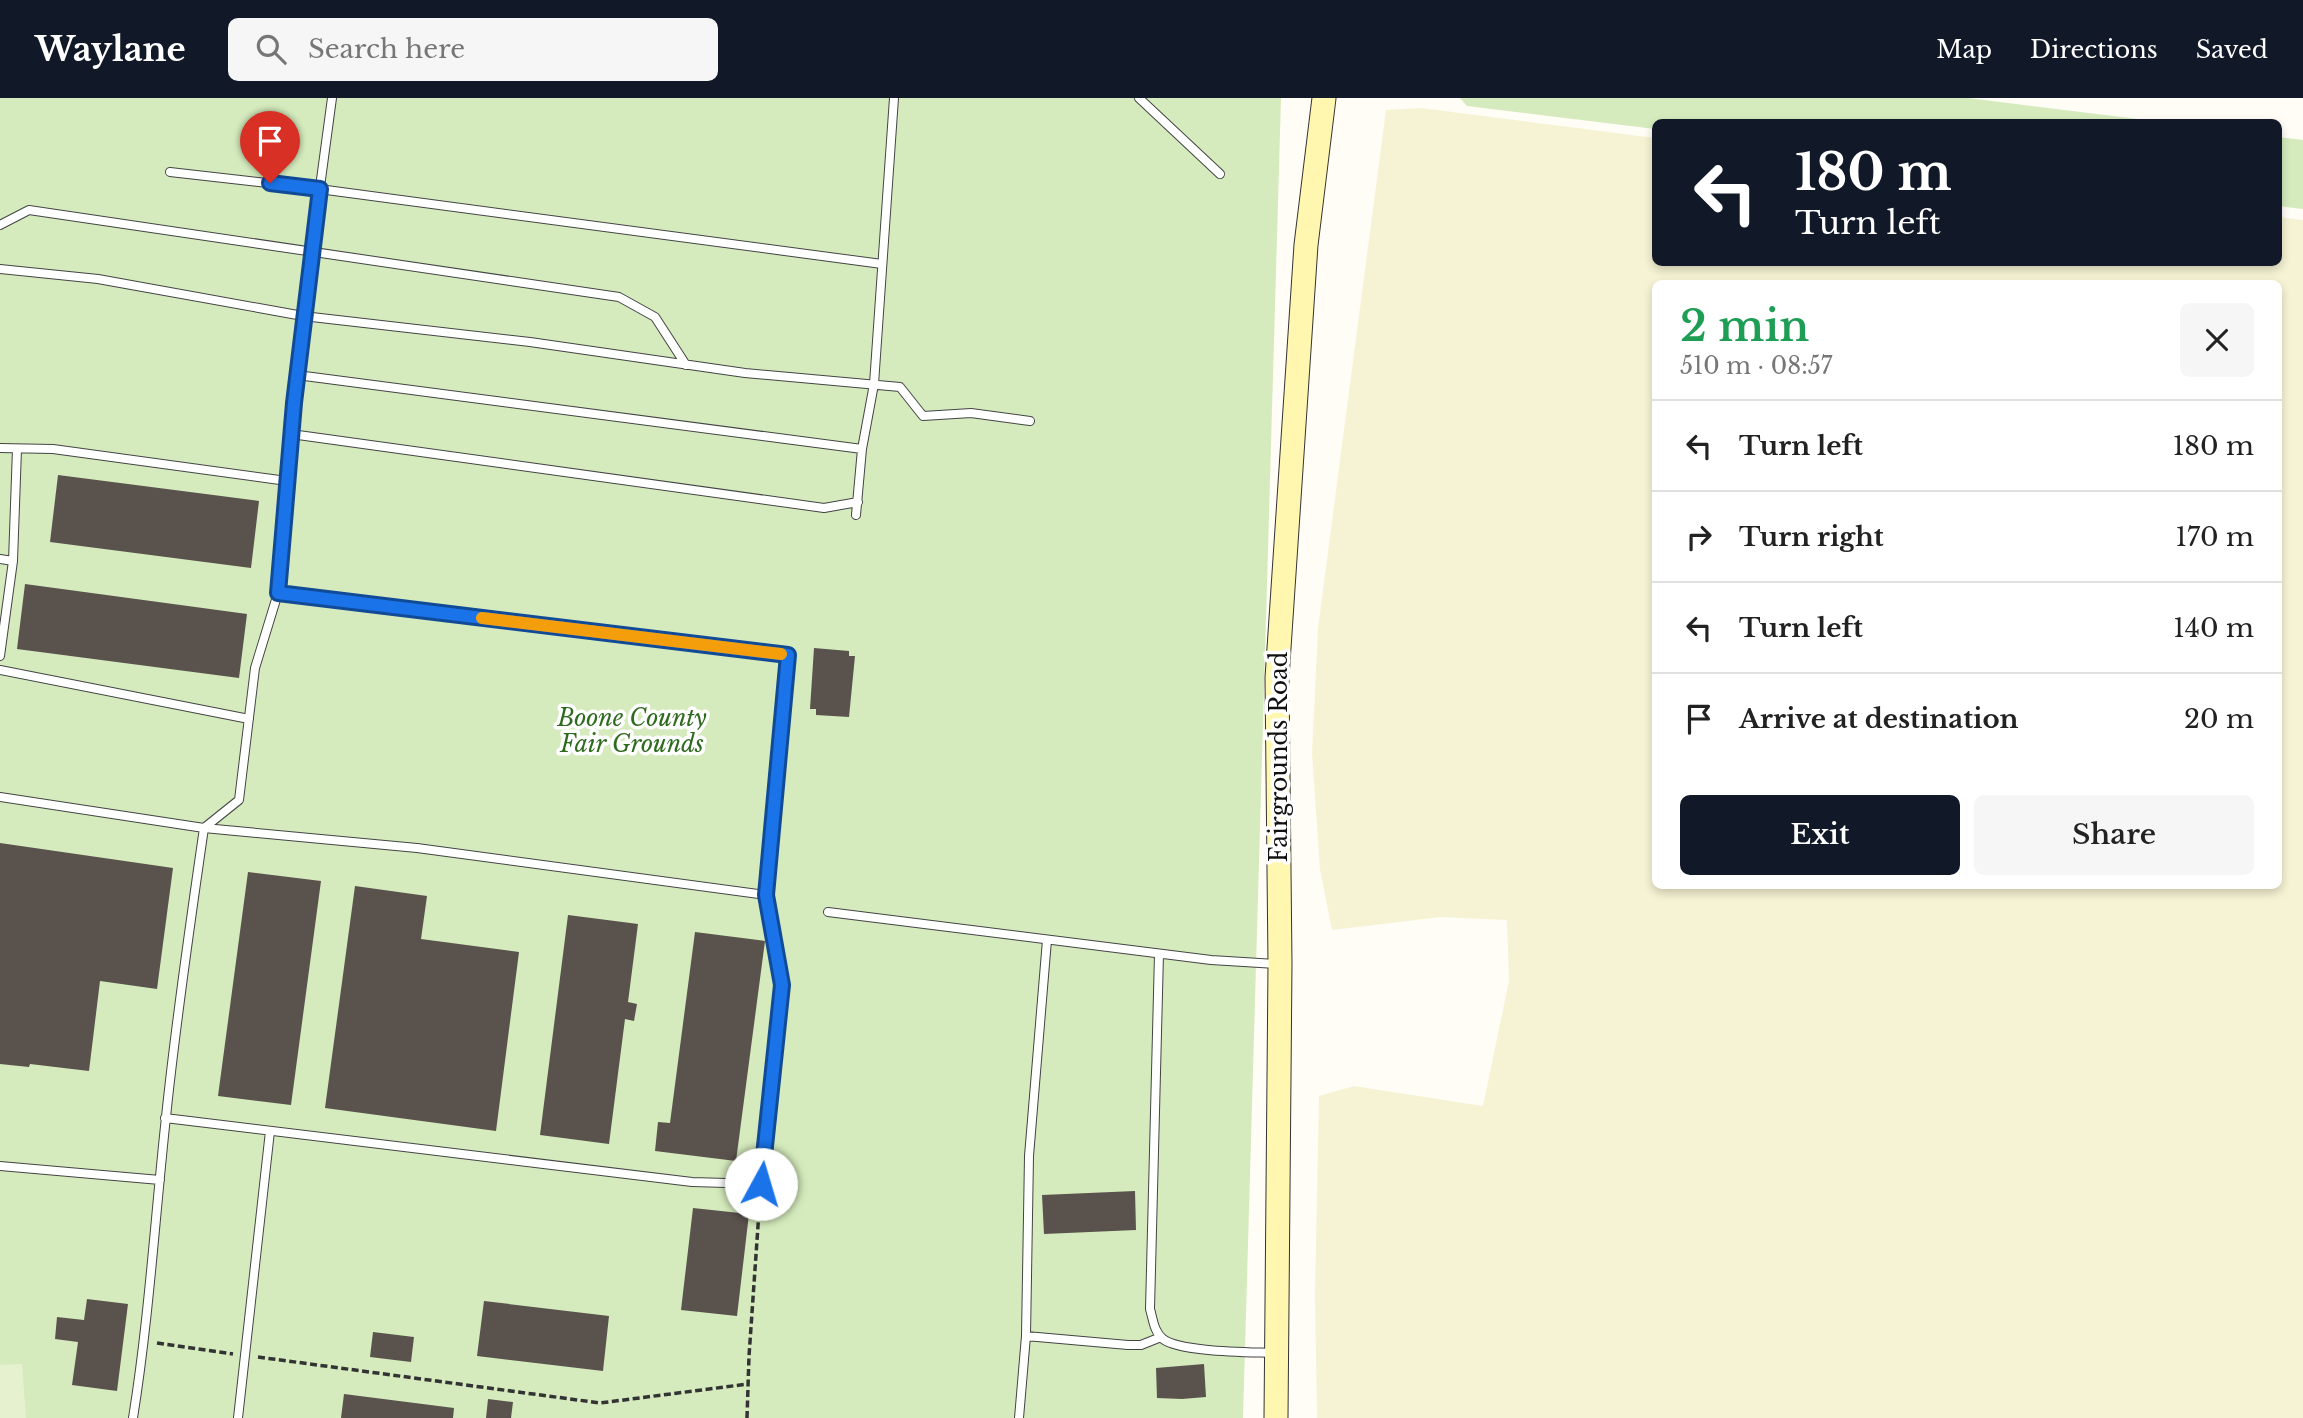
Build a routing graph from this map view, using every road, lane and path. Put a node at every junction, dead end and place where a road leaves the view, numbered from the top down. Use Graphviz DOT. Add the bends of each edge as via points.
graph roads {
  1 [pos="332,98"];
  2 [pos="894,98"];
  3 [pos="1139,98"];
  4 [pos="1324,98"];
  5 [pos="170,172"];
  6 [pos="1220,174"];
  7 [pos="320,189"];
  8 [pos="0,225"];
  9 [pos="311,252"];
  10 [pos="883,264"];
  11 [pos="0,269"];
  12 [pos="303,316"];
  13 [pos="686,365"];
  14 [pos="297,376"];
  15 [pos="874,384"];
  16 [pos="1030,421"];
  17 [pos="291,434"];
  18 [pos="0,448"];
  19 [pos="17,449"];
  20 [pos="862,449"];
  21 [pos="287,481"];
  22 [pos="858,502"];
  23 [pos="856,515"];
  24 [pos="0,559"];
  25 [pos="13,561"];
  26 [pos="278,593"];
  27 [pos="0,656"];
  28 [pos="0,670"];
  29 [pos="249,719"];
  30 [pos="0,797"];
  31 [pos="204,828"];
  32 [pos="766,895"];
  33 [pos="828,912"];
  34 [pos="1047,940"];
  35 [pos="1158,954"];
  36 [pos="1280,964"];
  37 [pos="165,1118"];
  38 [pos="270,1131"];
  39 [pos="0,1166"];
  40 [pos="160,1180"];
  41 [pos="761,1184"];
  42 [pos="1026,1336"];
  43 [pos="1161,1337"];
  44 [pos="145,1341"];
  45 [pos="1276,1353"];
  46 [pos="245,1355"];
  47 [pos="748,1384"];
  48 [pos="132,1418"];
  49 [pos="238,1418"];
  50 [pos="747,1418"];
  51 [pos="1019,1418"];
  52 [pos="1276,1418"];
  1 -- 7 [label="lane"];
  2 -- 10 [label="lane"];
  3 -- 6 [label="lane"];
  4 -- 36 [label="main road, Fairgrounds Road" via="1306,245 1277,678"];
  5 -- 7 [label="lane"];
  7 -- 9 [label="lane"];
  7 -- 10 [label="lane"];
  8 -- 9 [label="lane" via="29,210"];
  9 -- 12 [label="lane"];
  9 -- 13 [label="lane" via="619,296 655,317"];
  10 -- 15 [label="lane"];
  11 -- 12 [label="lane" via="98,279"];
  12 -- 13 [label="lane"];
  12 -- 14 [label="lane"];
  13 -- 15 [label="lane"];
  14 -- 17 [label="lane"];
  14 -- 20 [label="lane"];
  15 -- 16 [label="lane" via="900,387 923,416 971,413"];
  15 -- 20 [label="lane"];
  17 -- 21 [label="lane"];
  17 -- 22 [label="lane" via="824,508"];
  18 -- 19 [label="lane"];
  19 -- 21 [label="lane" via="53,449"];
  19 -- 25 [label="lane"];
  20 -- 22 [label="lane"];
  21 -- 26 [label="lane"];
  22 -- 23 [label="lane"];
  24 -- 25 [label="lane"];
  25 -- 27 [label="lane"];
  26 -- 29 [label="lane" via="255,667"];
  26 -- 32 [label="lane" via="788,655"];
  28 -- 29 [label="lane"];
  29 -- 31 [label="lane" via="239,800"];
  30 -- 31 [label="lane"];
  31 -- 32 [label="lane" via="417,848"];
  31 -- 37 [label="lane"];
  32 -- 41 [label="lane" via="782,985"];
  33 -- 34 [label="lane"];
  34 -- 35 [label="lane"];
  34 -- 42 [label="lane" via="1029,1156"];
  35 -- 36 [label="lane"];
  35 -- 43 [label="lane" via="1150,1309"];
  36 -- 45 [label="main road, Fairgrounds Road"];
  37 -- 38 [label="lane"];
  37 -- 40 [label="lane"];
  38 -- 41 [label="lane" via="692,1182"];
  38 -- 46 [label="lane"];
  39 -- 40 [label="lane"];
  40 -- 44 [label="lane"];
  41 -- 47 [label="path"];
  42 -- 43 [label="lane" via="1128,1345"];
  42 -- 51 [label="lane"];
  43 -- 45 [label="lane" via="1183,1347"];
  44 -- 46 [label="path"];
  44 -- 48 [label="lane"];
  45 -- 52 [label="main road, Fairgrounds Road"];
  46 -- 47 [label="path" via="600,1403"];
  46 -- 49 [label="lane"];
  47 -- 50 [label="path"];
}
